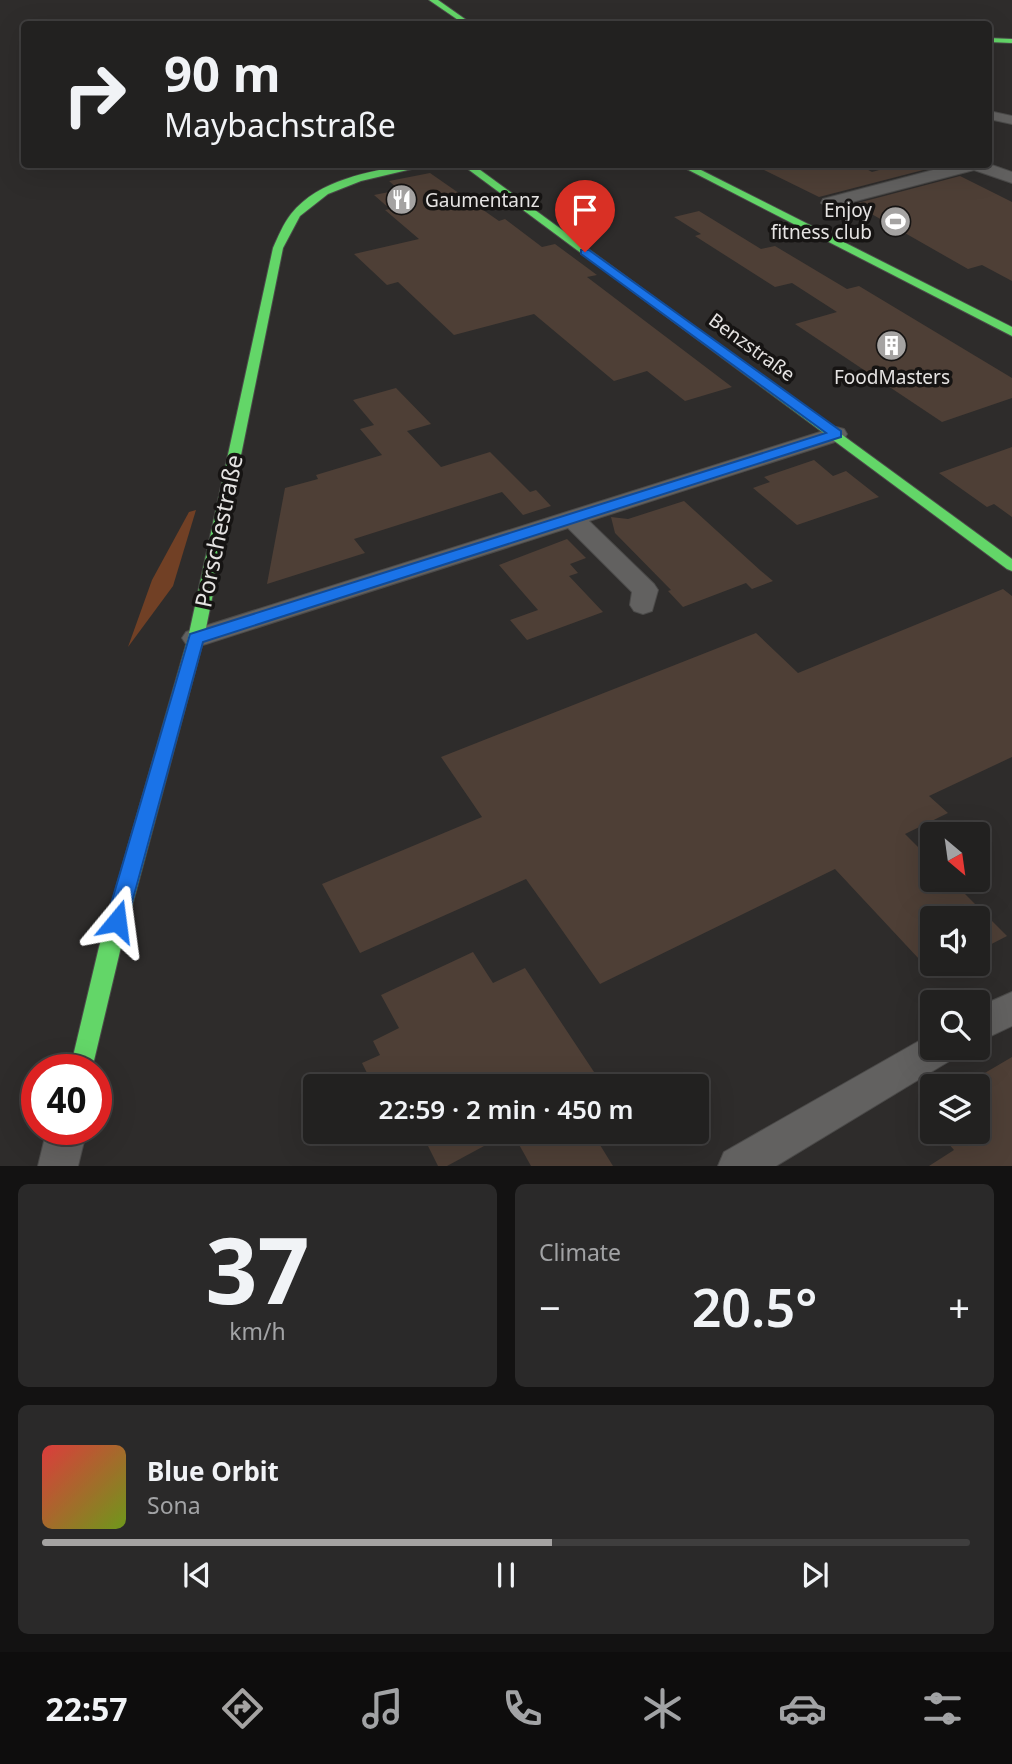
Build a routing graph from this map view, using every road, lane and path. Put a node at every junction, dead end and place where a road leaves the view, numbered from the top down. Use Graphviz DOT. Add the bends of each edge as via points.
graph roads {
  1 [pos="433,0"];
  2 [pos="464,21"];
  3 [pos="992,40"];
  4 [pos="1012,41"];
  5 [pos="992,116"];
  6 [pos="1012,120"];
  7 [pos="411,168"];
  8 [pos="470,168"];
  9 [pos="689,168"];
  10 [pos="962,168"];
  11 [pos="987,168"];
  12 [pos="1012,178"];
  13 [pos="828,203"];
  14 [pos="1012,332"];
  15 [pos="836,434"];
  16 [pos="572,518"];
  17 [pos="1012,566"];
  18 [pos="643,605"];
  19 [pos="196,638"];
  20 [pos="1012,1008"];
  21 [pos="990,1020"];
  22 [pos="85,1054"];
  23 [pos="920,1059"];
  24 [pos="63,1145"];
  25 [pos="58,1166"];
  26 [pos="738,1166"];
  1 -- 2 [label="street"];
  3 -- 4 [label="street"];
  5 -- 6 [label="street"];
  7 -- 19 [label="street, Porschestraße" via="319,194 289,226 275,264"];
  8 -- 15 [label="street, Benzstraße"];
  9 -- 14 [label="street"];
  10 -- 13 [label="street"];
  11 -- 12 [label="street"];
  15 -- 16 [label="street"];
  15 -- 17 [label="street, Benzstraße"];
  16 -- 18 [label="street" via="645,590"];
  16 -- 19 [label="street"];
  19 -- 22 [label="street, Porschestraße"];
  20 -- 21 [label="street"];
  23 -- 26 [label="street"];
  24 -- 25 [label="street"];
}
